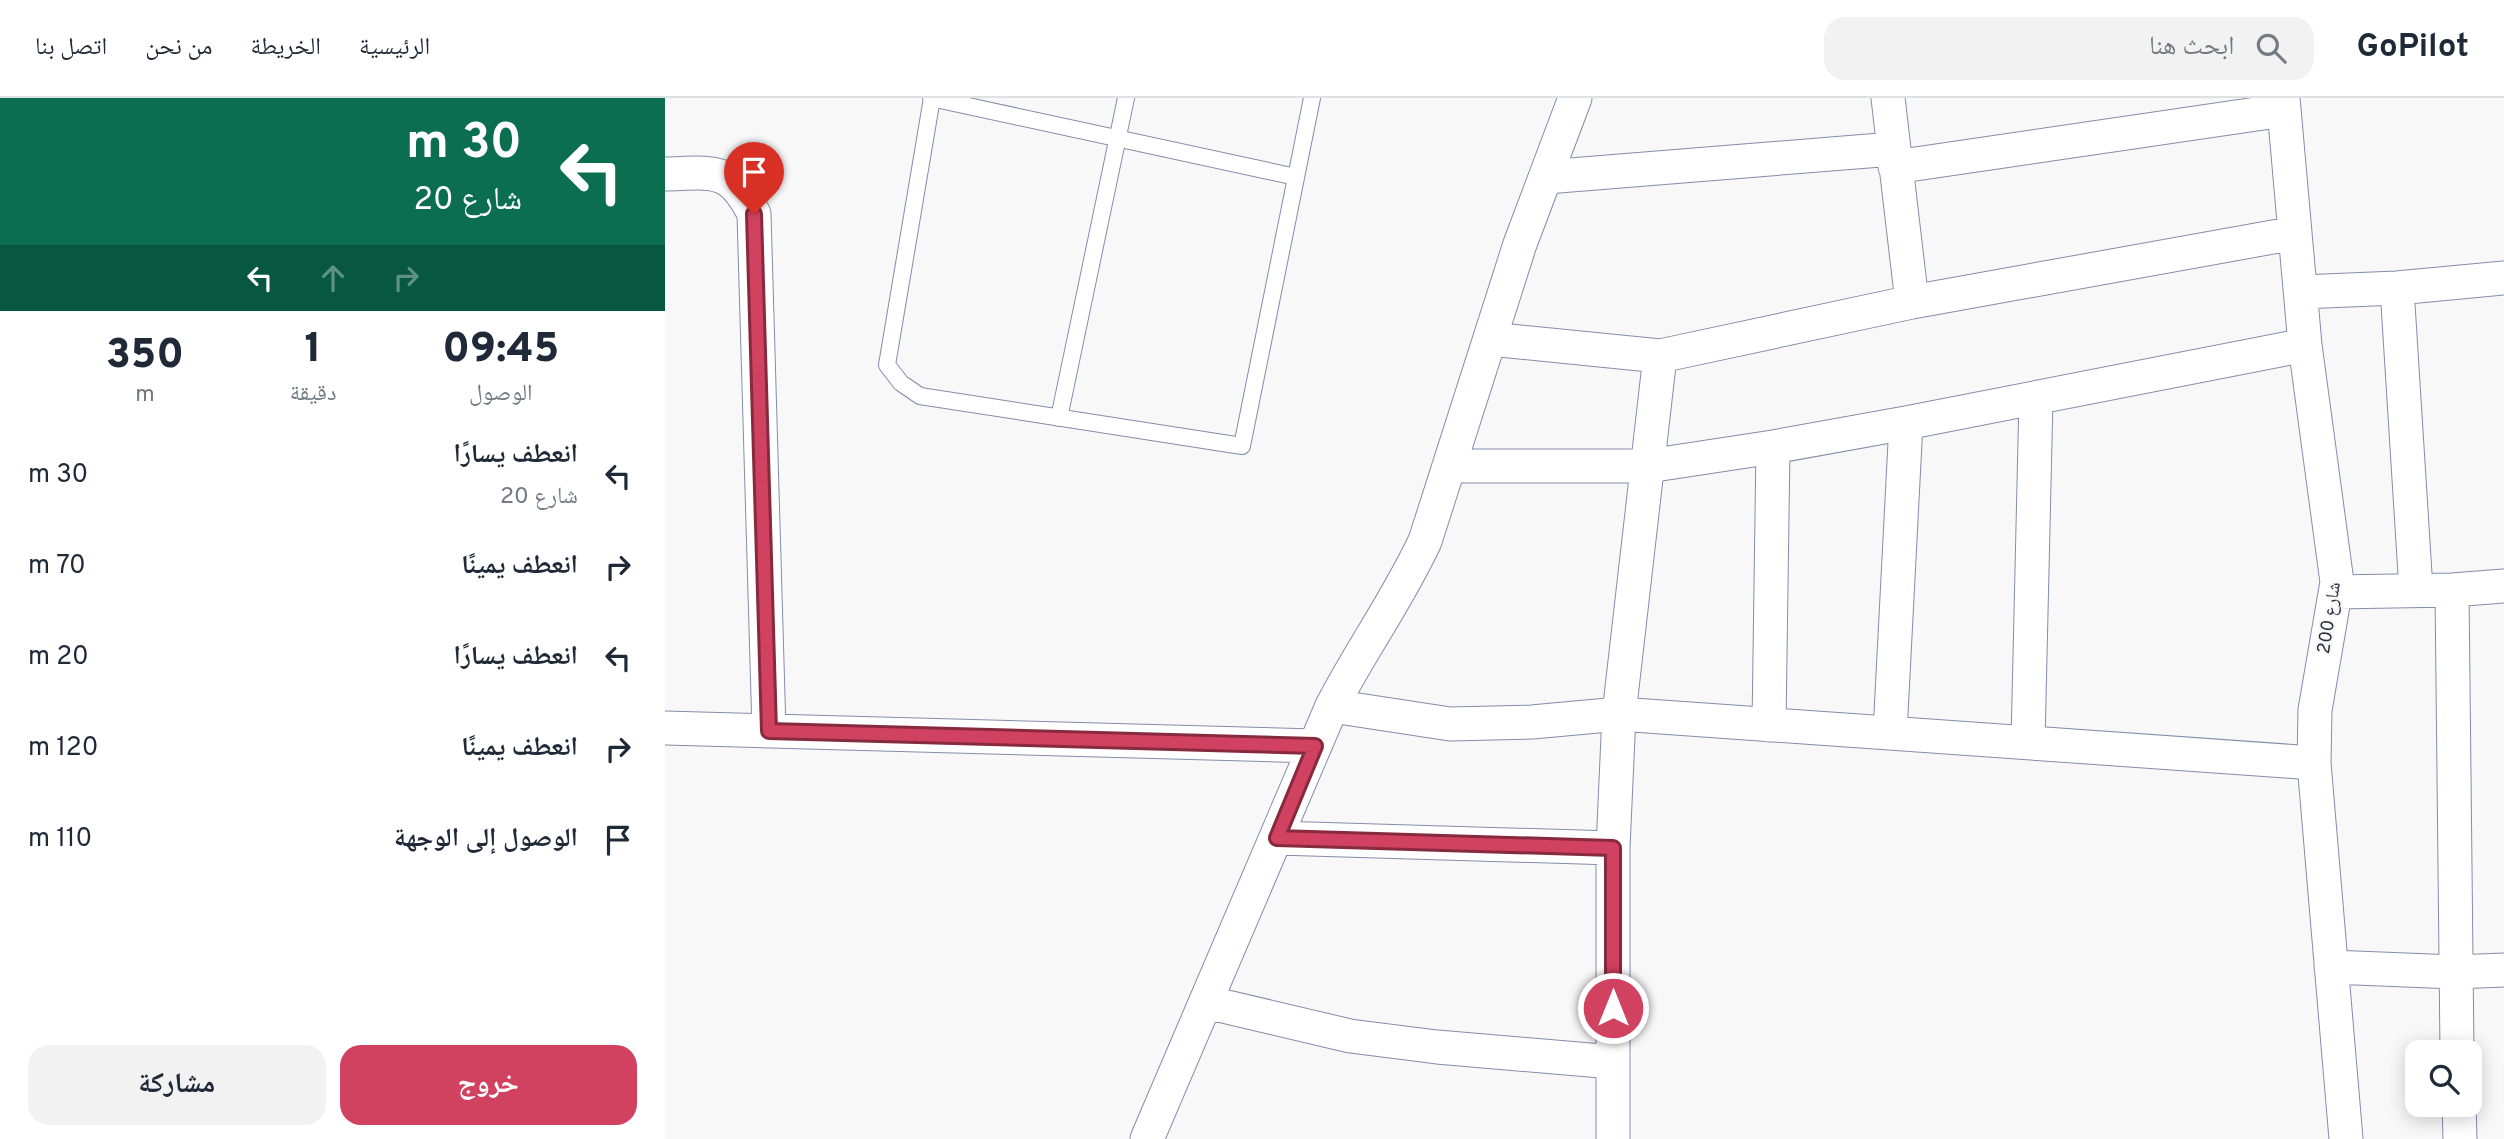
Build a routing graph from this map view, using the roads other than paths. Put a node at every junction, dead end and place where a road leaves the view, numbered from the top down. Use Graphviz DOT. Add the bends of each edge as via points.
graph roads {
  1 [pos="932,98"];
  2 [pos="1126,98"];
  3 [pos="1312,98"];
  4 [pos="1575,98"];
  5 [pos="1888,98"];
  6 [pos="2283,104"];
  7 [pos="1117,139"];
  8 [pos="1894,158"];
  9 [pos="665,174"];
  10 [pos="1296,177"];
  11 [pos="1546,177"];
  12 [pos="2295,233"];
  13 [pos="2504,278"];
  14 [pos="2397,288"];
  15 [pos="2301,292"];
  16 [pos="1912,302"];
  17 [pos="1490,339"];
  18 [pos="2305,345"];
  19 [pos="1661,356"];
  20 [pos="2036,398"];
  21 [pos="1059,418"];
  22 [pos="1906,422"];
  23 [pos="1773,447"];
  24 [pos="1450,466"];
  25 [pos="1648,466"];
  26 [pos="2504,586"];
  27 [pos="2416,590"];
  28 [pos="2452,590"];
  29 [pos="2336,592"];
  30 [pos="1332,706"];
  31 [pos="1619,714"];
  32 [pos="1769,725"];
  33 [pos="665,728"];
  34 [pos="769,731"];
  35 [pos="1890,733"];
  36 [pos="2028,742"];
  37 [pos="1315,746"];
  38 [pos="2314,763"];
  39 [pos="1277,838"];
  40 [pos="1613,848"];
  41 [pos="2331,967"];
  42 [pos="2504,970"];
  43 [pos="2455,972"];
  44 [pos="1206,1002"];
  45 [pos="2457,1040"];
  46 [pos="1613,1062"];
  47 [pos="2459,1117"];
  48 [pos="1147,1139"];
  49 [pos="1613,1139"];
  50 [pos="2346,1139"];
  51 [pos="2460,1139"];
  1 -- 7 [label="lane"];
  1 -- 21 [label="lane" via="887,365 901,383 920,396"];
  2 -- 7 [label="lane"];
  3 -- 10 [label="lane"];
  4 -- 11 [label="street"];
  5 -- 8 [label="street"];
  6 -- 8 [label="street"];
  6 -- 12 [label="street, شارع 200"];
  7 -- 10 [label="lane"];
  7 -- 21 [label="lane"];
  8 -- 11 [label="street"];
  8 -- 16 [label="street"];
  9 -- 34 [label="street" via="714,173 729,179 743,192 754,214"];
  10 -- 21 [label="lane" via="1242,446"];
  11 -- 17 [label="street"];
  12 -- 15 [label="street, شارع 200"];
  12 -- 16 [label="street"];
  13 -- 14 [label="street"];
  14 -- 15 [label="street"];
  14 -- 27 [label="street"];
  15 -- 18 [label="street, شارع 200"];
  16 -- 19 [label="street"];
  17 -- 19 [label="street"];
  17 -- 24 [label="street"];
  18 -- 20 [label="street"];
  18 -- 29 [label="street, شارع 200" via="2336,563"];
  19 -- 25 [label="street"];
  20 -- 22 [label="street"];
  20 -- 36 [label="street"];
  22 -- 23 [label="street"];
  22 -- 35 [label="street"];
  23 -- 25 [label="street"];
  23 -- 32 [label="street"];
  24 -- 25 [label="street"];
  24 -- 30 [label="street" via="1425,541 1405,583"];
  25 -- 31 [label="street"];
  26 -- 28 [label="street"];
  27 -- 28 [label="street"];
  27 -- 29 [label="street"];
  28 -- 43 [label="street"];
  29 -- 38 [label="street, شارع 200" via="2315,710"];
  30 -- 31 [label="street" via="1450,724"];
  30 -- 37 [label="street"];
  31 -- 32 [label="street"];
  31 -- 40 [label="street"];
  32 -- 35 [label="street"];
  33 -- 34 [label="street"];
  34 -- 37 [label="street"];
  35 -- 36 [label="street"];
  36 -- 38 [label="street"];
  37 -- 39 [label="street"];
  38 -- 41 [label="street, شارع 200"];
  39 -- 40 [label="street"];
  39 -- 44 [label="street"];
  40 -- 46 [label="street"];
  41 -- 43 [label="street"];
  41 -- 50 [label="street, شارع 200"];
  42 -- 43 [label="street"];
  43 -- 45 [label="street"];
  44 -- 46 [label="street" via="1350,1036"];
  44 -- 48 [label="street"];
  46 -- 49 [label="street"];
  47 -- 51 [label="street"];
}
